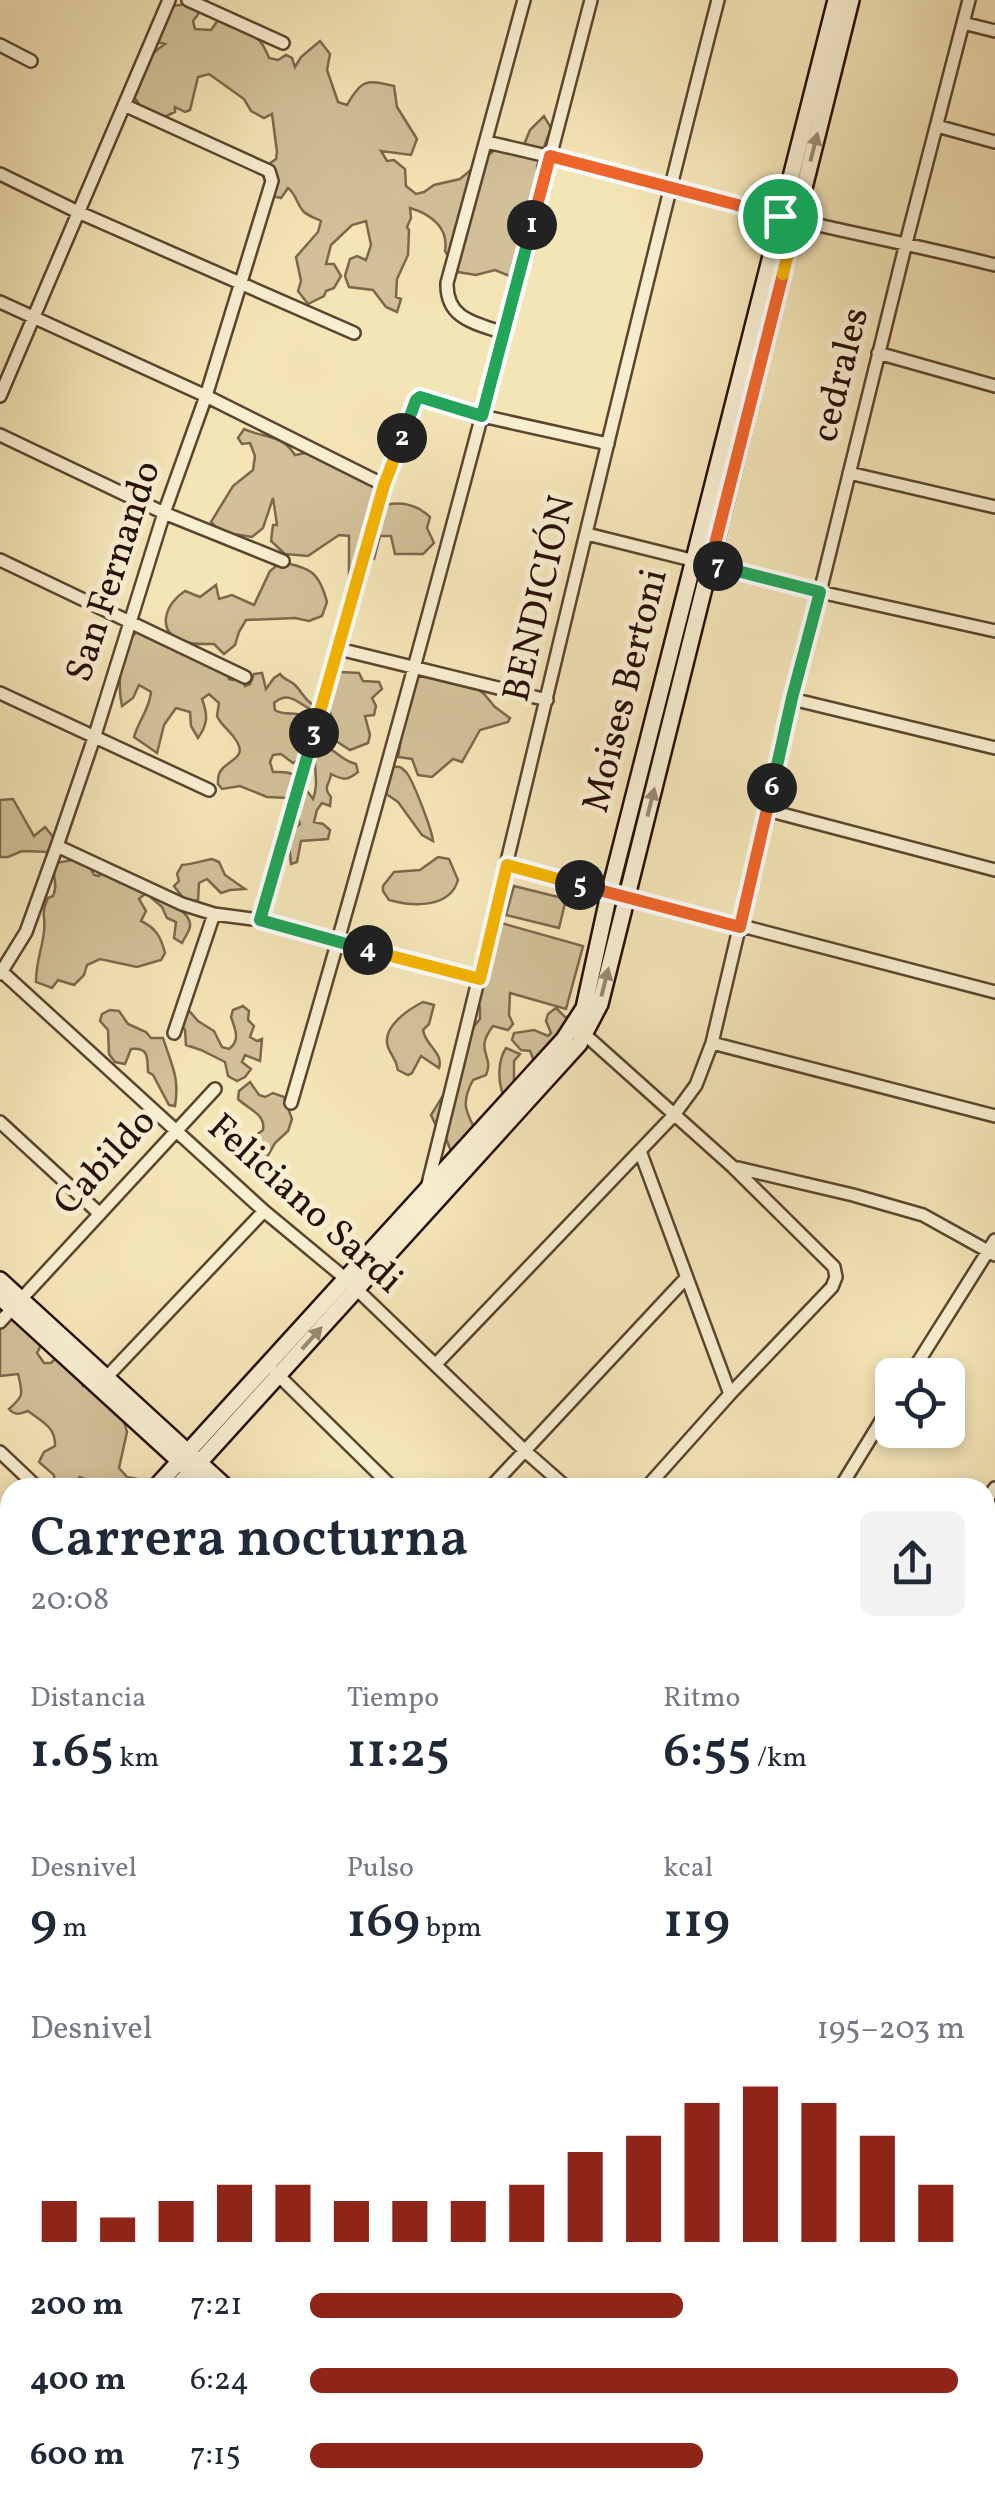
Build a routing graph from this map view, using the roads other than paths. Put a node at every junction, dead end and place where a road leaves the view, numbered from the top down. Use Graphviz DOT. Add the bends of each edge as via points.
graph roads {
  1 [pos="169,0"];
  2 [pos="188,0"];
  3 [pos="524,0"];
  4 [pos="592,0"];
  5 [pos="718,0"];
  6 [pos="836,0"];
  7 [pos="850,0"];
  8 [pos="969,0"];
  9 [pos="963,23"];
  10 [pos="995,31"];
  11 [pos="283,43"];
  12 [pos="0,45"];
  13 [pos="31,61"];
  14 [pos="124,105"];
  15 [pos="937,126"];
  16 [pos="486,142"];
  17 [pos="995,142"];
  18 [pos="550,156"];
  19 [pos="0,174"];
  20 [pos="670,187"];
  21 [pos="78,212"];
  22 [pos="788,218"];
  23 [pos="906,243"];
  24 [pos="995,265"];
  25 [pos="241,284"];
  26 [pos="0,302"];
  27 [pos="34,318"];
  28 [pos="354,333"];
  29 [pos="504,333"];
  30 [pos="878,353"];
  31 [pos="995,386"];
  32 [pos="0,396"];
  33 [pos="206,396"];
  34 [pos="482,416"];
  35 [pos="0,435"];
  36 [pos="608,444"];
  37 [pos="849,473"];
  38 [pos="384,485"];
  39 [pos="995,507"];
  40 [pos="164,513"];
  41 [pos="587,534"];
  42 [pos="0,560"];
  43 [pos="283,562"];
  44 [pos="702,562"];
  45 [pos="820,592"];
  46 [pos="130,622"];
  47 [pos="995,631"];
  48 [pos="339,648"];
  49 [pos="412,667"];
  50 [pos="245,678"];
  51 [pos="0,693"];
  52 [pos="792,698"];
  53 [pos="548,700"];
  54 [pos="95,736"];
  55 [pos="995,748"];
  56 [pos="209,790"];
  57 [pos="767,810"];
  58 [pos="57,846"];
  59 [pos="507,865"];
  60 [pos="995,870"];
  61 [pos="610,894"];
  62 [pos="628,896"];
  63 [pos="214,914"];
  64 [pos="260,920"];
  65 [pos="740,927"];
  66 [pos="338,942"];
  67 [pos="1,972"];
  68 [pos="480,979"];
  69 [pos="995,992"];
  70 [pos="580,1029"];
  71 [pos="174,1033"];
  72 [pos="712,1043"];
  73 [pos="215,1090"];
  74 [pos="291,1103"];
  75 [pos="674,1115"];
  76 [pos="995,1116"];
  77 [pos="0,1122"];
  78 [pos="176,1132"];
  79 [pos="640,1151"];
  80 [pos="734,1167"];
  81 [pos="426,1191"];
  82 [pos="264,1210"];
  83 [pos="427,1212"];
  84 [pos="100,1214"];
  85 [pos="993,1249"];
  86 [pos="686,1278"];
  87 [pos="0,1280"];
  88 [pos="351,1284"];
  89 [pos="11,1301"];
  90 [pos="0,1322"];
  91 [pos="921,1358"];
  92 [pos="436,1364"];
  93 [pos="273,1370"];
  94 [pos="102,1382"];
  95 [pos="730,1394"];
  96 [pos="875,1431"];
  97 [pos="525,1451"];
  98 [pos="0,1452"];
  99 [pos="190,1461"];
  100 [pos="27,1478"];
  101 [pos="167,1478"];
  102 [pos="181,1478"];
  103 [pos="202,1478"];
  104 [pos="213,1478"];
  105 [pos="383,1478"];
  106 [pos="499,1478"];
  107 [pos="555,1478"];
  108 [pos="655,1478"];
  109 [pos="846,1478"];
  1 -- 14 [label="street"];
  2 -- 11 [label="street"];
  3 -- 16 [label="street"];
  4 -- 18 [label="street"];
  5 -- 20 [label="street, BENDICIÓN"];
  6 -- 22 [label="street, Moises Bertoni"];
  22 -- 7 [label="street, Moises Bertoni, one-way"];
  8 -- 9 [label="street, cedrales"];
  9 -- 10 [label="street"];
  9 -- 15 [label="street, cedrales"];
  12 -- 13 [label="street"];
  14 -- 21 [label="street"];
  14 -- 25 [label="street, San Fernando" via="269,171 272,181"];
  15 -- 17 [label="street"];
  15 -- 23 [label="street, cedrales"];
  16 -- 18 [label="street"];
  16 -- 29 [label="street" via="447,296 455,313"];
  18 -- 20 [label="street"];
  18 -- 29 [label="street"];
  19 -- 21 [label="street"];
  20 -- 22 [label="street"];
  20 -- 36 [label="street, BENDICIÓN"];
  21 -- 25 [label="street"];
  21 -- 27 [label="street"];
  22 -- 23 [label="street"];
  22 -- 44 [label="street, Moises Bertoni"];
  23 -- 24 [label="street"];
  23 -- 30 [label="street, cedrales"];
  25 -- 28 [label="street"];
  25 -- 33 [label="street, San Fernando"];
  26 -- 27 [label="street"];
  27 -- 32 [label="street"];
  27 -- 33 [label="street"];
  29 -- 34 [label="street"];
  30 -- 31 [label="street"];
  30 -- 37 [label="street, cedrales"];
  33 -- 38 [label="street"];
  33 -- 40 [label="street, San Fernando"];
  34 -- 36 [label="street"];
  34 -- 38 [label="street" via="420,397"];
  34 -- 49 [label="street"];
  35 -- 40 [label="street"];
  36 -- 41 [label="street, BENDICIÓN"];
  37 -- 39 [label="street"];
  37 -- 45 [label="street, cedrales"];
  38 -- 48 [label="street"];
  40 -- 43 [label="street"];
  40 -- 46 [label="street, San Fernando"];
  41 -- 44 [label="street"];
  41 -- 53 [label="street, BENDICIÓN"];
  42 -- 46 [label="street"];
  44 -- 45 [label="street"];
  44 -- 61 [label="street, Moises Bertoni"];
  62 -- 44 [label="street, Moises Bertoni, one-way"];
  45 -- 47 [label="street"];
  45 -- 52 [label="street, cedrales"];
  46 -- 50 [label="street"];
  46 -- 54 [label="street, San Fernando"];
  48 -- 49 [label="street"];
  48 -- 64 [label="street"];
  49 -- 53 [label="street"];
  49 -- 66 [label="street"];
  51 -- 54 [label="street"];
  52 -- 55 [label="street"];
  52 -- 57 [label="street, cedrales"];
  53 -- 59 [label="street, BENDICIÓN"];
  54 -- 56 [label="street"];
  54 -- 58 [label="street, San Fernando"];
  57 -- 60 [label="street"];
  57 -- 65 [label="street, cedrales"];
  58 -- 63 [label="street"];
  58 -- 67 [label="street, San Fernando" via="26,932"];
  59 -- 61 [label="street"];
  59 -- 68 [label="street, BENDICIÓN"];
  61 -- 62 [label="street"];
  61 -- 70 [label="street, Moises Bertoni"];
  62 -- 65 [label="street"];
  70 -- 62 [label="street, Moises Bertoni, one-way" via="600,1004"];
  63 -- 64 [label="street"];
  63 -- 71 [label="street"];
  64 -- 66 [label="street"];
  65 -- 69 [label="street"];
  65 -- 72 [label="street, cedrales"];
  66 -- 68 [label="street"];
  66 -- 74 [label="street"];
  67 -- 78 [label="street, Feliciano Sardi"];
  68 -- 81 [label="street, BENDICIÓN"];
  70 -- 75 [label="street"];
  70 -- 81 [label="street, Moises Bertoni"];
  70 -- 83 [label="street, Moises Bertoni" via="580,1044"];
  72 -- 75 [label="street, cedrales"];
  72 -- 76 [label="street"];
  73 -- 78 [label="street, Cabildo"];
  75 -- 79 [label="street, cedrales"];
  75 -- 80 [label="street"];
  77 -- 84 [label="street"];
  78 -- 82 [label="street, Feliciano Sardi"];
  78 -- 84 [label="street, Cabildo"];
  79 -- 86 [label="street"];
  79 -- 92 [label="street, cedrales"];
  80 -- 85 [label="street" via="924,1215"];
  80 -- 95 [label="street" via="834,1267 836,1277"];
  81 -- 83 [label="street, BENDICIÓN"];
  81 -- 88 [label="street, Moises Bertoni"];
  82 -- 88 [label="street, Feliciano Sardi"];
  82 -- 94 [label="street"];
  83 -- 88 [label="street, Moises Bertoni"];
  84 -- 89 [label="street, Cabildo"];
  85 -- 91 [label="street"];
  86 -- 95 [label="street"];
  86 -- 97 [label="street"];
  87 -- 89 [label="street"];
  88 -- 92 [label="street, Feliciano Sardi"];
  88 -- 93 [label="street, Moises Bertoni"];
  89 -- 90 [label="street, Cabildo"];
  89 -- 94 [label="street"];
  92 -- 97 [label="street, Feliciano Sardi"];
  93 -- 99 [label="street, Moises Bertoni"];
  93 -- 105 [label="street"];
  94 -- 99 [label="street"];
  95 -- 108 [label="street"];
  96 -- 109 [label="street"];
  97 -- 106 [label="street"];
  97 -- 107 [label="street, Feliciano Sardi"];
  98 -- 100 [label="street"];
  99 -- 101 [label="street, Moises Bertoni"];
  99 -- 102 [label="street, Moises Bertoni"];
  99 -- 103 [label="street"];
  99 -- 104 [label="street"];
}
